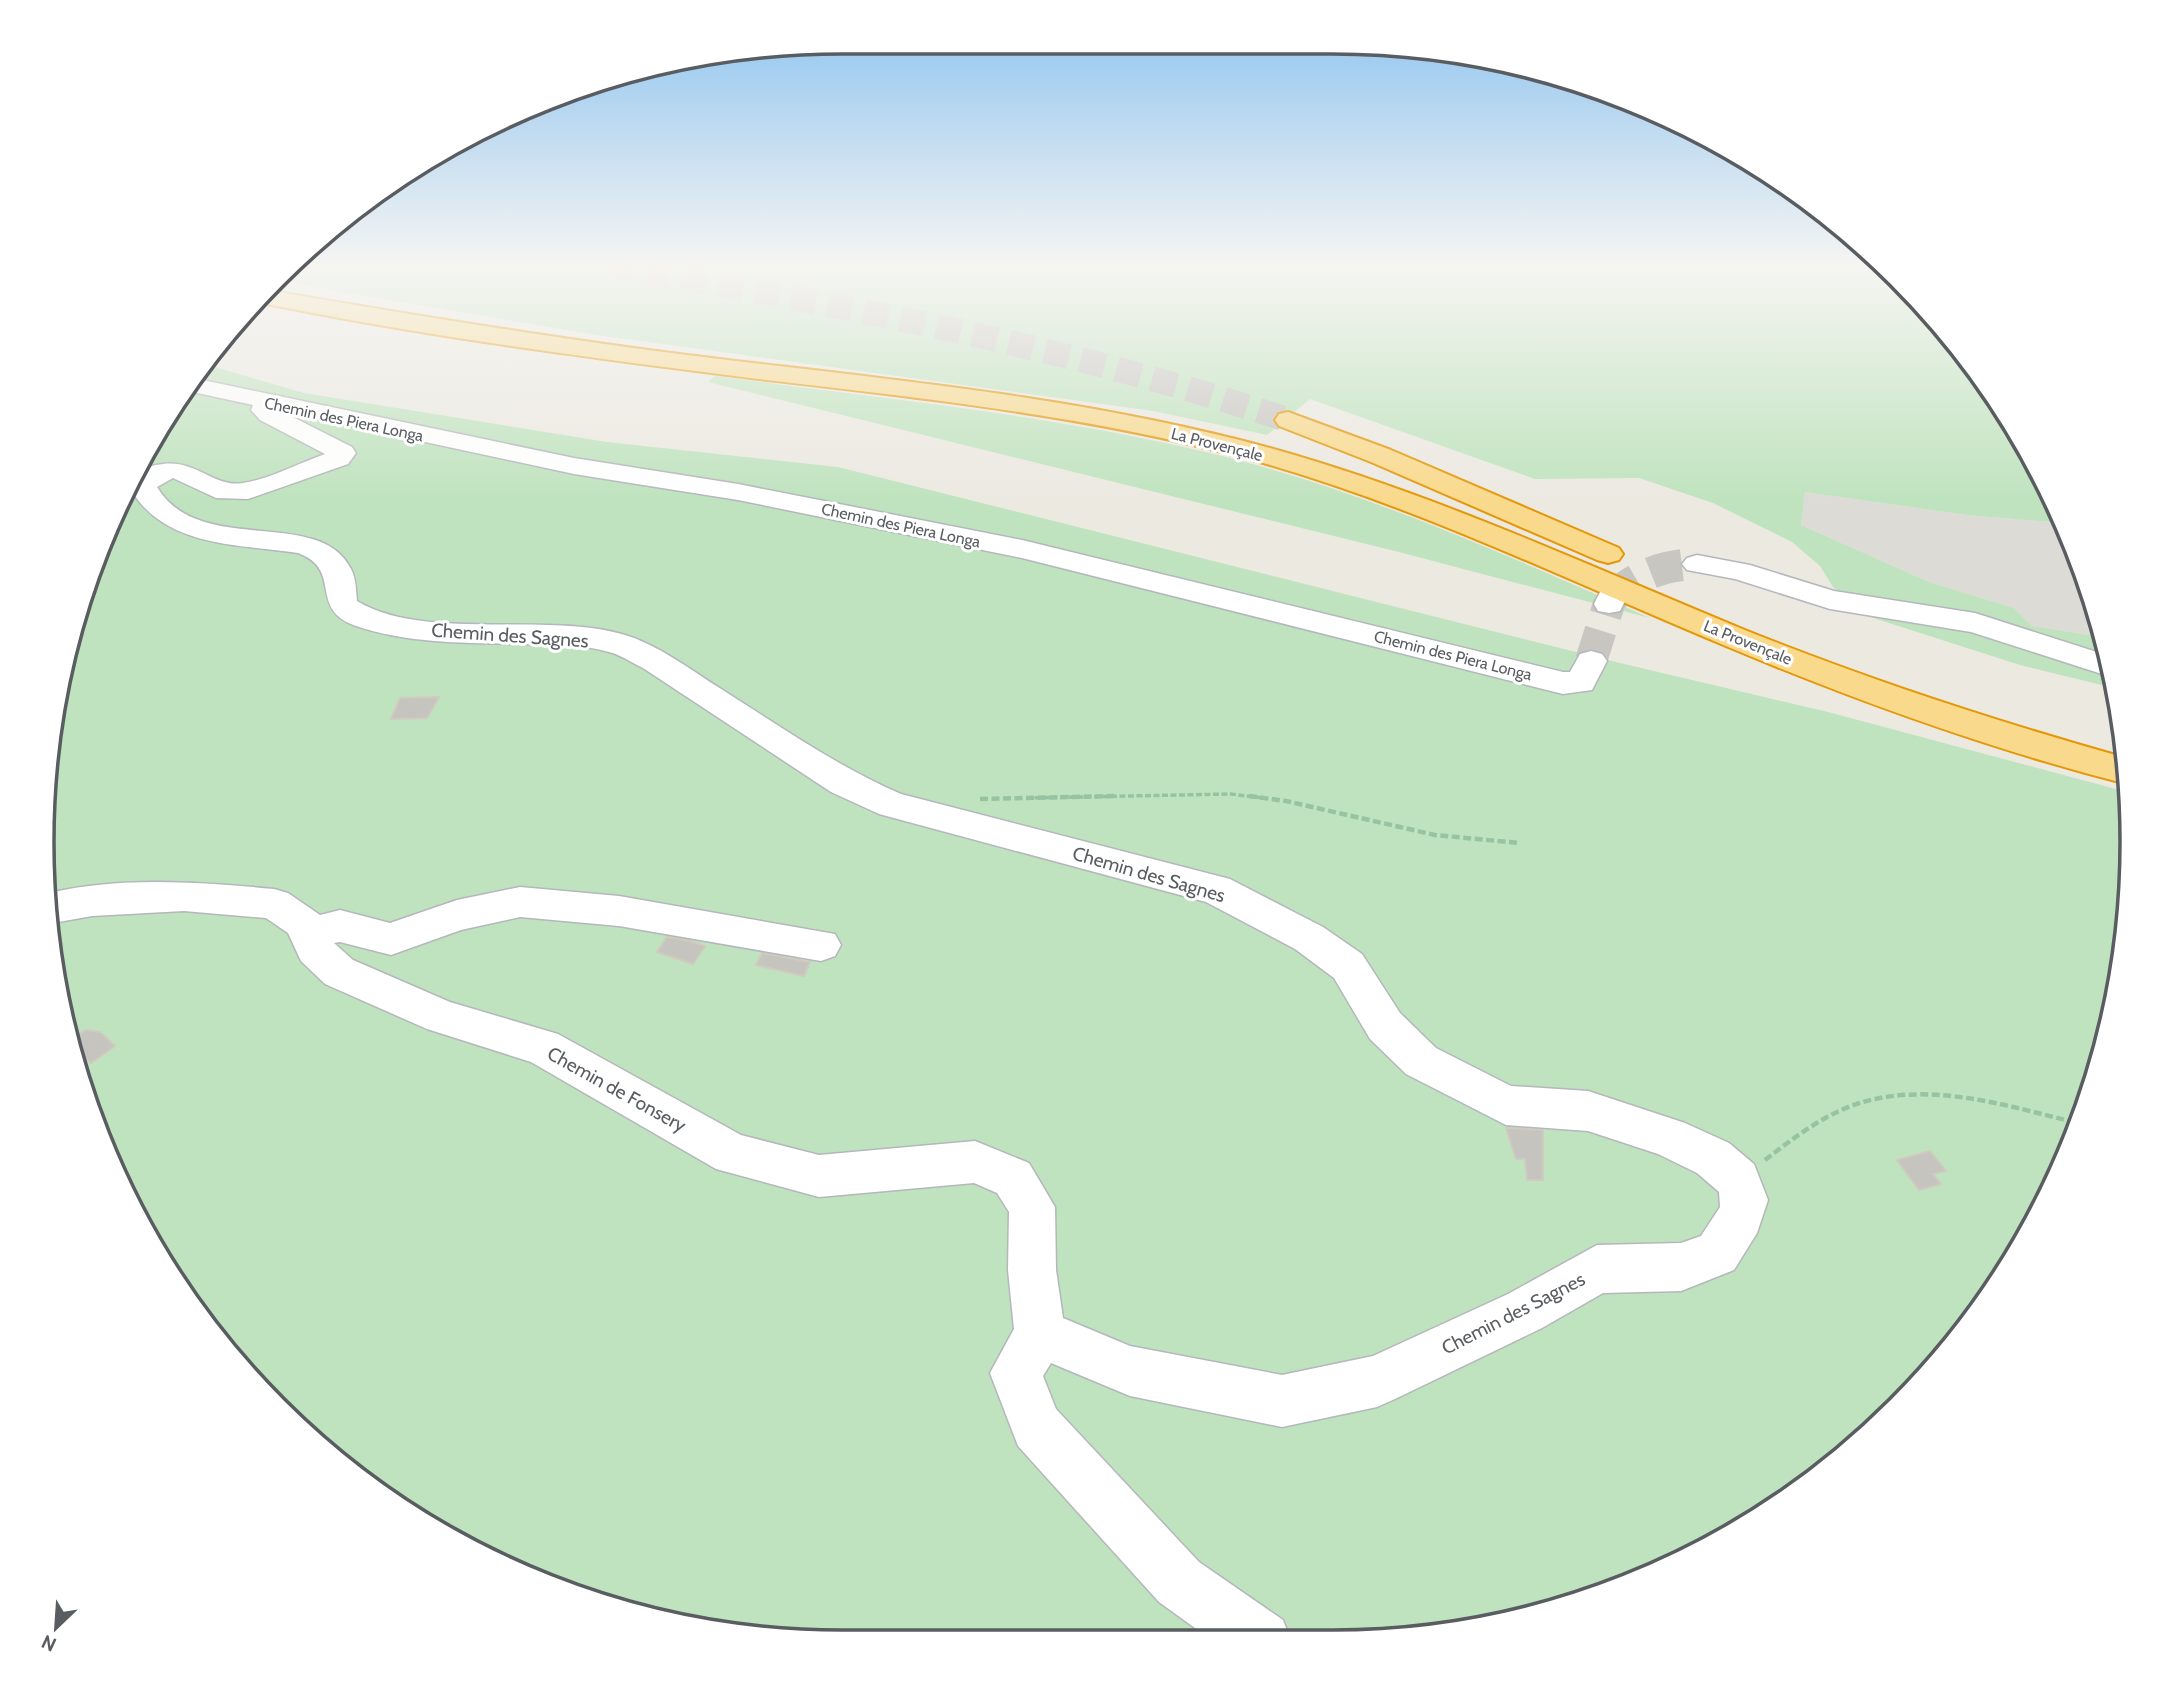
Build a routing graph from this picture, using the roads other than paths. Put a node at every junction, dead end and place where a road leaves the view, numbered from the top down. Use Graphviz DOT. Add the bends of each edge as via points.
graph roads {
  1 [pos="561,345"];
  2 [pos="200,386"];
  3 [pos="267,402"];
  4 [pos="1289,420"];
  5 [pos="1697,564"];
  6 [pos="1591,661"];
  7 [pos="2099,664"];
  8 [pos="2113,741"];
  9 [pos="2116,768"];
  10 [pos="57,907"];
  11 [pos="308,934"];
  12 [pos="821,945"];
  13 [pos="1041,1334"];
  14 [pos="1246,1630"];
  1 -- 9 [label="highway, La Provençale" via="1053,411 1245,450 1470,524 1840,679 2022,742"];
  2 -- 3 [label="lane, Chemin des Piera Longa"];
  3 -- 6 [label="lane, Chemin des Piera Longa" via="574,466 738,492 1022,550 1563,683 1581,682"];
  3 -- 13 [label="lane, Chemin des Sagnes" via="264,410 269,415 343,453 248,491 226,492 176,469 159,472 145,480 143,487 154,505 218,533 299,543 319,551 335,568 343,605 364,618 440,632 558,635 617,643 676,675 843,783 892,806 1217,890 1309,938 1348,966 1385,1026 1421,1060 1506,1105 1588,1111 1669,1137 1713,1158 1738,1179 1745,1200 1740,1217 1717,1252 1681,1266 1597,1269 1525,1311 1377,1381 1282,1401 1130,1371"];
  4 -- 8 [label="highway, La Provençale" via="1800,637 2045,722"];
  5 -- 7 [label="lane" via="1740,571 1830,600 1975,623"];
  10 -- 11 [label="lane, Chemin de Fonsery" via="184,896 274,904 304,923"];
  11 -- 12 [label="lane" via="340,926 391,939 457,915 520,902 619,911"];
  11 -- 13 [label="lane, Chemin de Fonsery" via="315,950 339,972 442,1017 543,1047 732,1154 819,1176 975,1162 1013,1178 1032,1207 1032,1270"];
  13 -- 14 [label="lane" via="1016,1373 1037,1427 1179,1583"];
}
